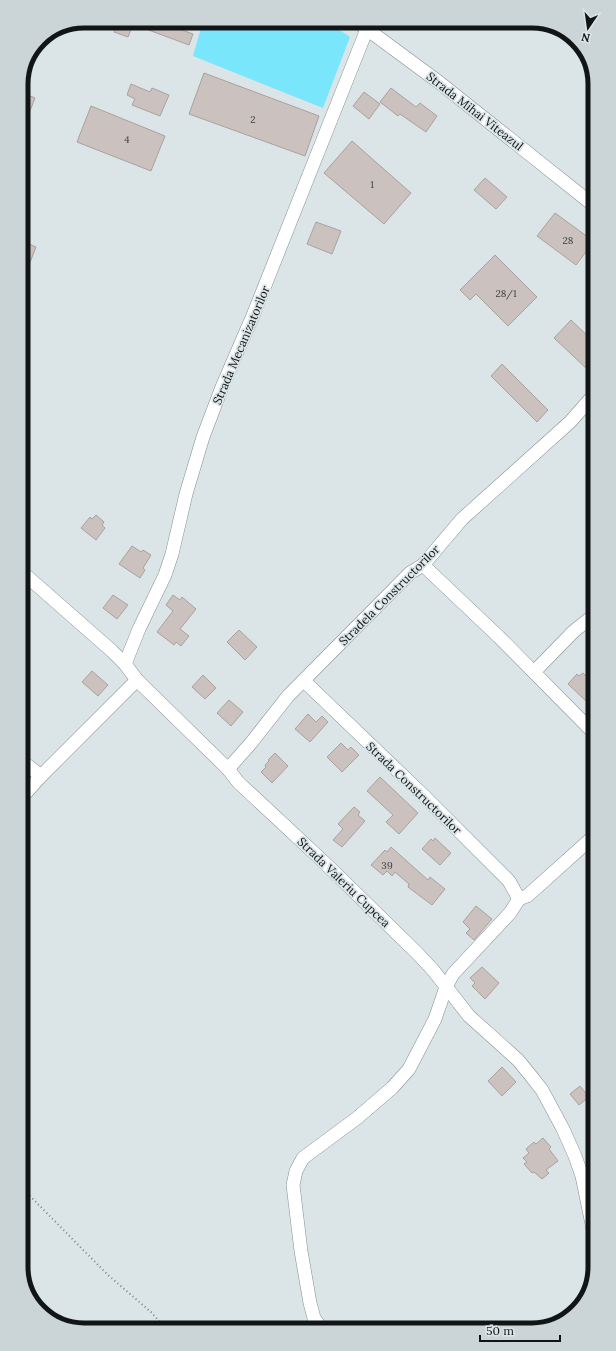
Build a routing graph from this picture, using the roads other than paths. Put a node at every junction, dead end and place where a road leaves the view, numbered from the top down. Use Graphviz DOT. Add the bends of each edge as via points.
graph roads {
  1 [pos="368,29"];
  2 [pos="588,201"];
  3 [pos="588,401"];
  4 [pos="423,564"];
  5 [pos="28,577"];
  6 [pos="588,620"];
  7 [pos="125,664"];
  8 [pos="534,672"];
  9 [pos="136,680"];
  10 [pos="304,681"];
  11 [pos="588,726"];
  12 [pos="28,766"];
  13 [pos="228,769"];
  14 [pos="41,776"];
  15 [pos="28,790"];
  16 [pos="588,841"];
  17 [pos="519,899"];
  18 [pos="446,987"];
  19 [pos="588,1205"];
  20 [pos="318,1323"];
  1 -- 2 [label="street, Strada Mihai Viteazul"];
  1 -- 7 [label="street, Strada Mecanizatorilor" via="254,314 222,387 203,437 165,575"];
  3 -- 4 [label="street, Stradela Constructorilor" via="570,422 462,520"];
  4 -- 8 [label="street"];
  4 -- 10 [label="street, Stradela Constructorilor" via="410,573"];
  5 -- 7 [label="street, Strada Valeriu Cupcea"];
  6 -- 8 [label="street"];
  7 -- 9 [label="street, Strada Valeriu Cupcea"];
  8 -- 11 [label="street"];
  9 -- 13 [label="street, Strada Valeriu Cupcea"];
  9 -- 14 [label="street"];
  10 -- 13 [label="street, Stradela Constructorilor" via="288,696"];
  10 -- 17 [label="street, Strada Constructorilor" via="509,881"];
  12 -- 14 [label="street"];
  13 -- 18 [label="street, Strada Valeriu Cupcea" via="238,782 328,865 417,953"];
  14 -- 15 [label="street"];
  16 -- 17 [label="street" via="535,889"];
  17 -- 18 [label="street" via="510,913 453,974"];
  18 -- 19 [label="street, Strada Valeriu Cupcea" via="469,1016 518,1060 542,1090 563,1129 582,1176"];
  18 -- 20 [label="street" via="435,1019 409,1069 392,1088 357,1118 303,1158 296,1171 293,1185 301,1251 310,1303"];
}
